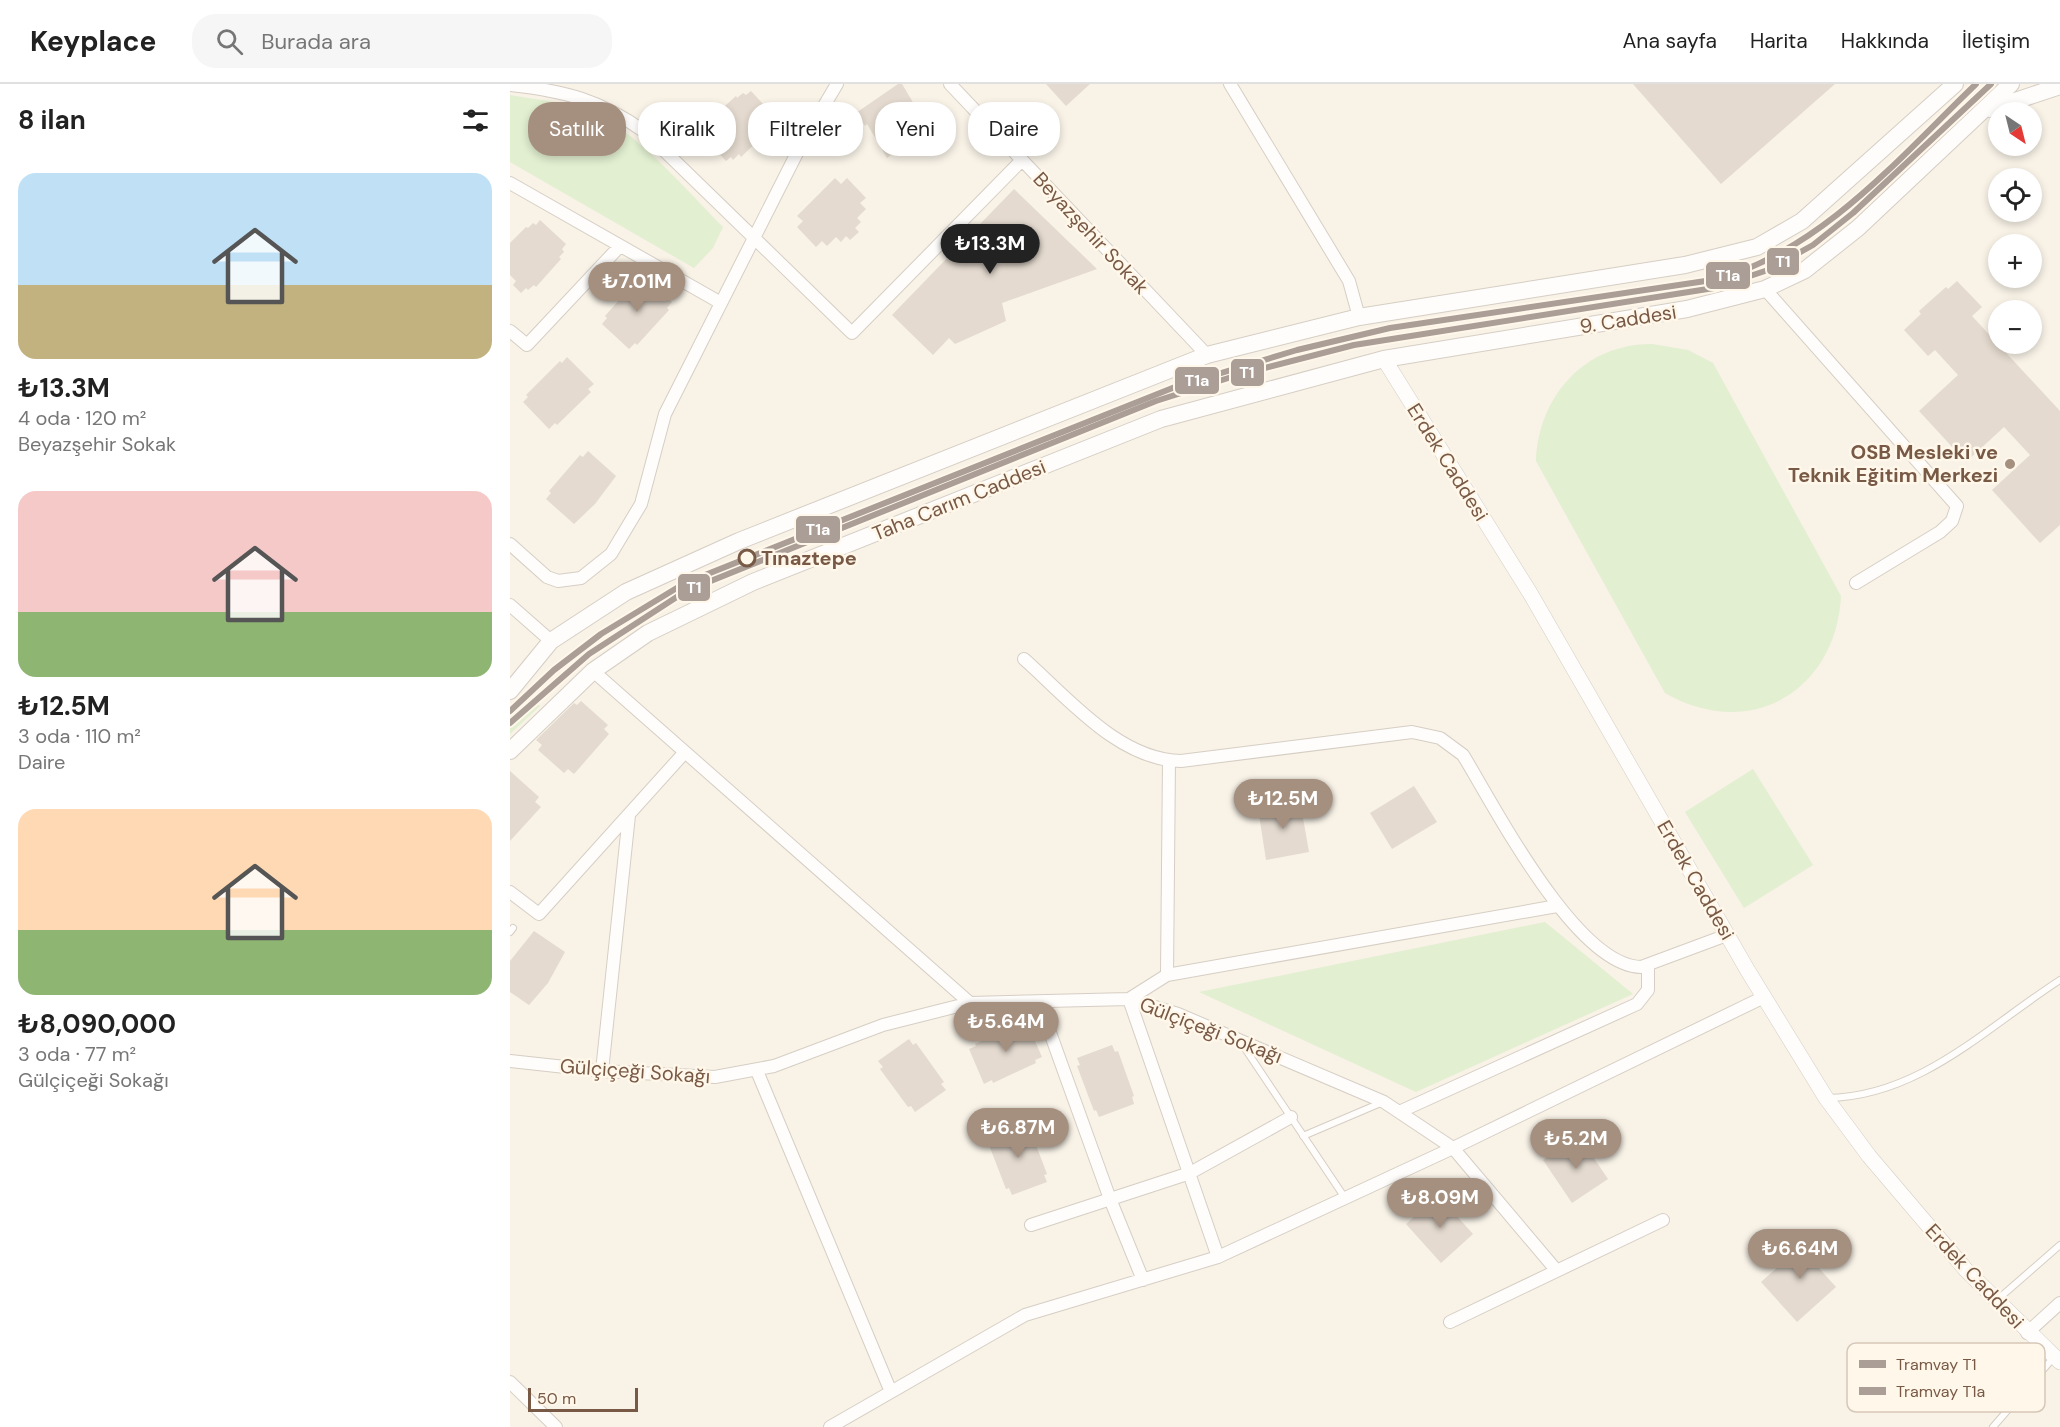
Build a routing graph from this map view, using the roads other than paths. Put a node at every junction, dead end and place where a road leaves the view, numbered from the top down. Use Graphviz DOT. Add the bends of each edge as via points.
graph roads {
  1 [pos="837,84"];
  2 [pos="950,84"];
  3 [pos="1230,84"];
  4 [pos="2012,84"];
  5 [pos="510,85"];
  6 [pos="525,85"];
  7 [pos="1952,85"];
  8 [pos="2060,86"];
  9 [pos="1979,114"];
  10 [pos="1022,160"];
  11 [pos="510,184"];
  12 [pos="755,239"];
  13 [pos="620,246"];
  14 [pos="1765,289"];
  15 [pos="721,303"];
  16 [pos="1359,316"];
  17 [pos="510,331"];
  18 [pos="1207,355"];
  19 [pos="1384,359"];
  20 [pos="510,544"];
  21 [pos="1856,583"];
  22 [pos="510,605"];
  23 [pos="551,641"];
  24 [pos="1024,659"];
  25 [pos="593,671"];
  26 [pos="510,691"];
  27 [pos="510,752"];
  28 [pos="685,752"];
  29 [pos="1169,761"];
  30 [pos="629,815"];
  31 [pos="510,892"];
  32 [pos="1557,906"];
  33 [pos="1727,935"];
  34 [pos="1648,965"];
  35 [pos="1167,975"];
  36 [pos="2060,980"];
  37 [pos="1764,997"];
  38 [pos="1129,999"];
  39 [pos="1039,1002"];
  40 [pos="970,1004"];
  41 [pos="1240,1040"];
  42 [pos="510,1061"];
  43 [pos="602,1071"];
  44 [pos="757,1071"];
  45 [pos="1826,1098"];
  46 [pos="1384,1102"];
  47 [pos="1399,1112"];
  48 [pos="1291,1117"];
  49 [pos="1303,1136"];
  50 [pos="1453,1148"];
  51 [pos="1190,1173"];
  52 [pos="1345,1198"];
  53 [pos="1110,1199"];
  54 [pos="1663,1220"];
  55 [pos="1031,1225"];
  56 [pos="2060,1245"];
  57 [pos="1218,1257"];
  58 [pos="1557,1271"];
  59 [pos="1143,1280"];
  60 [pos="1995,1302"];
  61 [pos="2060,1303"];
  62 [pos="1450,1322"];
  63 [pos="2028,1333"];
  64 [pos="2039,1343"];
  65 [pos="2045,1348"];
  66 [pos="2057,1359"];
  67 [pos="2045,1372"];
  68 [pos="510,1382"];
  69 [pos="891,1392"];
  70 [pos="2007,1412"];
  71 [pos="556,1427"];
  72 [pos="830,1427"];
  73 [pos="1993,1427"];
  1 -- 12 [label="street" via="802,143"];
  2 -- 10 [label="street, Beyazşehir Sokak"];
  3 -- 16 [label="street" via="1349,282"];
  4 -- 9 [label="main road, 9. Caddesi"];
  5 -- 6 [label="street"];
  6 -- 12 [label="street" via="557,91 616,111 645,132"];
  7 -- 16 [label="main road" via="1802,221 1757,247 1685,265"];
  8 -- 9 [label="main road"];
  9 -- 14 [label="main road, 9. Caddesi" via="1858,228 1805,270"];
  10 -- 12 [label="street" via="852,333"];
  10 -- 18 [label="street, Beyazşehir Sokak"];
  11 -- 13 [label="street"];
  12 -- 15 [label="street"];
  13 -- 15 [label="street"];
  13 -- 17 [label="street" via="527,345"];
  14 -- 19 [label="main road, 9. Caddesi" via="1687,309"];
  14 -- 21 [label="street" via="1957,506 1952,521 1940,532"];
  15 -- 20 [label="street" via="665,414 640,504 610,554 581,578 558,581 547,577"];
  16 -- 18 [label="main road"];
  18 -- 23 [label="main road" via="739,541 626,592"];
  19 -- 25 [label="main road, Taha Carım Caddesi" via="1161,419 753,582 648,633"];
  19 -- 33 [label="street, Erdek Caddesi" via="1530,593"];
  22 -- 23 [label="street"];
  23 -- 26 [label="main road"];
  24 -- 29 [label="street" via="1120,743 1146,756"];
  25 -- 27 [label="main road, Taha Carım Caddesi"];
  25 -- 28 [label="street"];
  28 -- 30 [label="street"];
  28 -- 40 [label="street"];
  29 -- 32 [label="street" via="1412,732 1431,734 1463,755"];
  29 -- 35 [label="street"];
  30 -- 31 [label="street" via="539,914"];
  30 -- 43 [label="street"];
  32 -- 34 [label="street" via="1614,959 1634,967"];
  32 -- 35 [label="street"];
  33 -- 34 [label="street"];
  33 -- 37 [label="street, Erdek Caddesi"];
  34 -- 47 [label="street" via="1648,990 1637,1004"];
  35 -- 38 [label="street"];
  36 -- 45 [label="lane" via="1911,1079 1863,1095"];
  37 -- 45 [label="street, Erdek Caddesi"];
  37 -- 50 [label="street"];
  38 -- 39 [label="street, Gülçiçeği Sokağı"];
  38 -- 41 [label="street, Gülçiçeği Sokağı"];
  38 -- 51 [label="street"];
  39 -- 40 [label="street, Gülçiçeği Sokağı"];
  39 -- 53 [label="street"];
  40 -- 44 [label="street, Gülçiçeği Sokağı" via="891,1023"];
  41 -- 46 [label="street, Gülçiçeği Sokağı"];
  41 -- 48 [label="lane"];
  42 -- 43 [label="street, Gülçiçeği Sokağı"];
  43 -- 44 [label="street, Gülçiçeği Sokağı" via="696,1078"];
  44 -- 69 [label="street"];
  45 -- 60 [label="street, Erdek Caddesi" via="1892,1184"];
  46 -- 47 [label="street, Gülçiçeği Sokağı"];
  46 -- 49 [label="lane"];
  47 -- 50 [label="street, Gülçiçeği Sokağı"];
  48 -- 49 [label="lane"];
  48 -- 51 [label="street"];
  49 -- 52 [label="lane"];
  50 -- 52 [label="street"];
  50 -- 58 [label="street, Gülçiçeği Sokağı"];
  51 -- 53 [label="street"];
  51 -- 57 [label="street"];
  52 -- 57 [label="street"];
  53 -- 55 [label="street"];
  53 -- 59 [label="street"];
  54 -- 58 [label="street"];
  56 -- 60 [label="lane"];
  57 -- 59 [label="street"];
  58 -- 62 [label="street"];
  59 -- 69 [label="street" via="1025,1315"];
  60 -- 63 [label="street, Erdek Caddesi"];
  61 -- 63 [label="street"];
  63 -- 64 [label="street, Erdek Caddesi"];
  65 -- 66 [label="street, Erdek Caddesi"];
  66 -- 67 [label="lane"];
  68 -- 71 [label="street"];
  69 -- 72 [label="street"];
  70 -- 73 [label="lane"];
}
